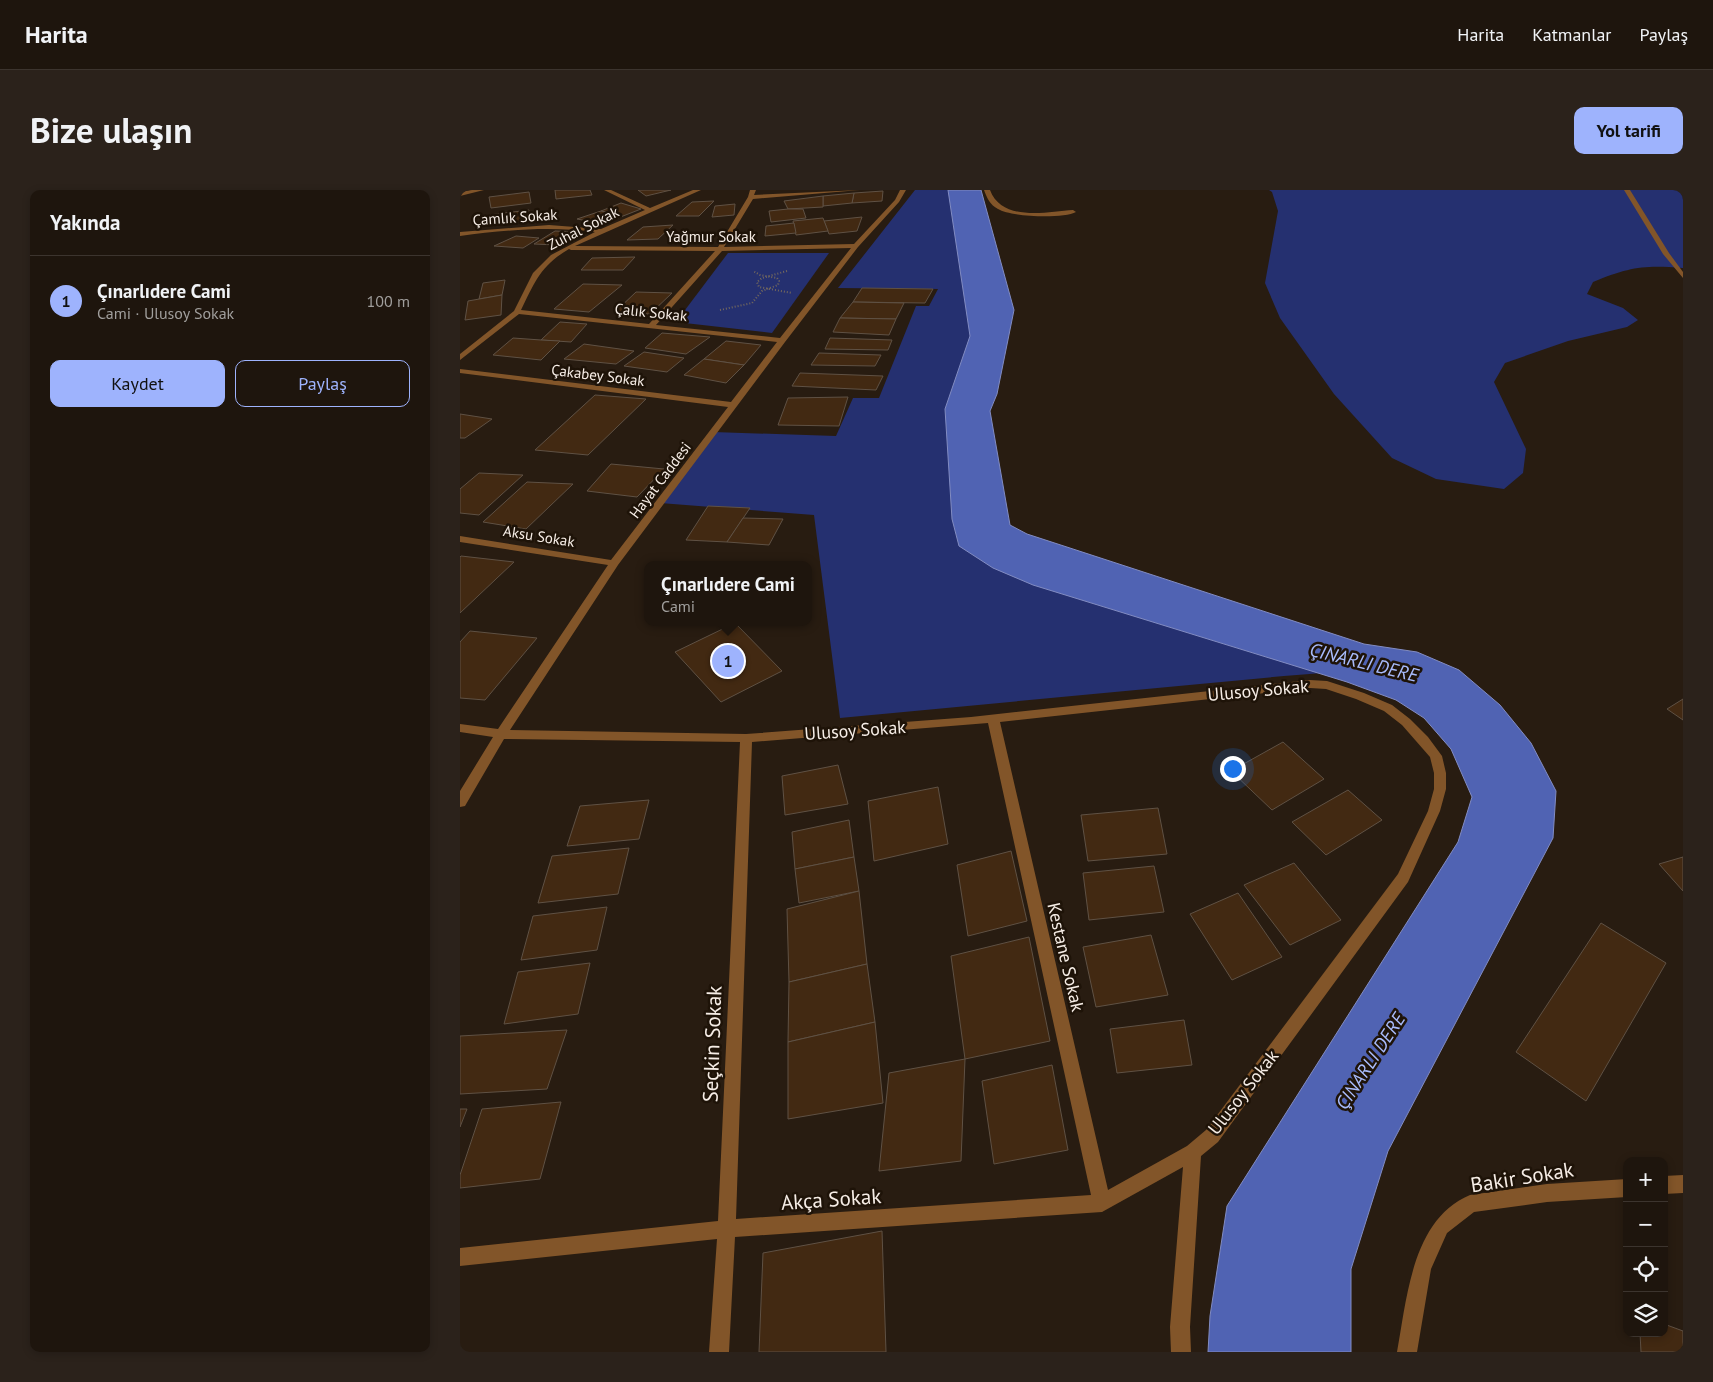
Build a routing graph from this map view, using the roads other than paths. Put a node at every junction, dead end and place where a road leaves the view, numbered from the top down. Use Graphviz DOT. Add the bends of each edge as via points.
graph roads {
  1 [pos="466,190"];
  2 [pos="481,190"];
  3 [pos="607,190"];
  4 [pos="698,190"];
  5 [pos="753,190"];
  6 [pos="857,190"];
  7 [pos="903,190"];
  8 [pos="987,190"];
  9 [pos="1627,190"];
  10 [pos="460,193"];
  11 [pos="751,197"];
  12 [pos="649,210"];
  13 [pos="1073,212"];
  14 [pos="602,231"];
  15 [pos="460,234"];
  16 [pos="856,246"];
  17 [pos="566,248"];
  18 [pos="720,249"];
  19 [pos="1683,276"];
  20 [pos="517,312"];
  21 [pos="651,326"];
  22 [pos="782,340"];
  23 [pos="460,358"];
  24 [pos="460,371"];
  25 [pos="733,405"];
  26 [pos="460,539"];
  27 [pos="614,563"];
  28 [pos="993,718"];
  29 [pos="460,728"];
  30 [pos="501,734"];
  31 [pos="746,738"];
  32 [pos="460,802"];
  33 [pos="1193,1152"];
  34 [pos="1683,1184"];
  35 [pos="1668,1185"];
  36 [pos="1623,1188"];
  37 [pos="1102,1203"];
  38 [pos="727,1229"];
  39 [pos="460,1257"];
  40 [pos="719,1352"];
  41 [pos="1181,1352"];
  42 [pos="1406,1352"];
  1 -- 10 [label="street, Çamlık Sokak"];
  2 -- 10 [label="street"];
  3 -- 12 [label="street"];
  4 -- 12 [label="street, Zuhal Sokak"];
  5 -- 11 [label="street"];
  6 -- 11 [label="street"];
  7 -- 16 [label="street, Hayat Caddesi"];
  8 -- 13 [label="street" via="999,208 1009,212"];
  9 -- 19 [label="street"];
  11 -- 18 [label="street"];
  12 -- 14 [label="street, Zuhal Sokak"];
  14 -- 15 [label="street, Çamlık Sokak" via="536,226"];
  14 -- 17 [label="street, Zuhal Sokak"];
  16 -- 18 [label="street, Yağmur Sokak"];
  16 -- 22 [label="street, Hayat Caddesi"];
  17 -- 18 [label="street, Yağmur Sokak"];
  17 -- 20 [label="street, Zuhal Sokak" via="536,273"];
  18 -- 21 [label="street"];
  20 -- 21 [label="street, Çalık Sokak"];
  20 -- 23 [label="street, Zuhal Sokak"];
  21 -- 22 [label="street, Çalık Sokak"];
  22 -- 25 [label="street, Hayat Caddesi"];
  24 -- 25 [label="street, Çakabey Sokak"];
  25 -- 27 [label="street, Hayat Caddesi"];
  26 -- 27 [label="street, Aksu Sokak"];
  27 -- 30 [label="street, Hayat Caddesi"];
  28 -- 31 [label="street, Ulusoy Sokak"];
  28 -- 33 [label="street, Ulusoy Sokak" via="1310,684 1327,685 1388,708 1406,722 1436,756 1440,789 1434,811 1402,878 1212,1136"];
  28 -- 37 [label="street, Kestane Sokak"];
  29 -- 30 [label="street, Ulusoy Sokak"];
  30 -- 31 [label="street, Ulusoy Sokak"];
  30 -- 32 [label="street, Hayat Caddesi"];
  31 -- 38 [label="street, Seçkin Sokak"];
  33 -- 37 [label="street, Akça Sokak"];
  33 -- 41 [label="street"];
  34 -- 35 [label="street"];
  36 -- 42 [label="street, Bakir Sokak" via="1548,1193 1470,1204 1441,1227 1422,1268"];
  37 -- 38 [label="street, Akça Sokak"];
  38 -- 39 [label="street, Akça Sokak"];
  38 -- 40 [label="street, Seçkin Sokak"];
}
